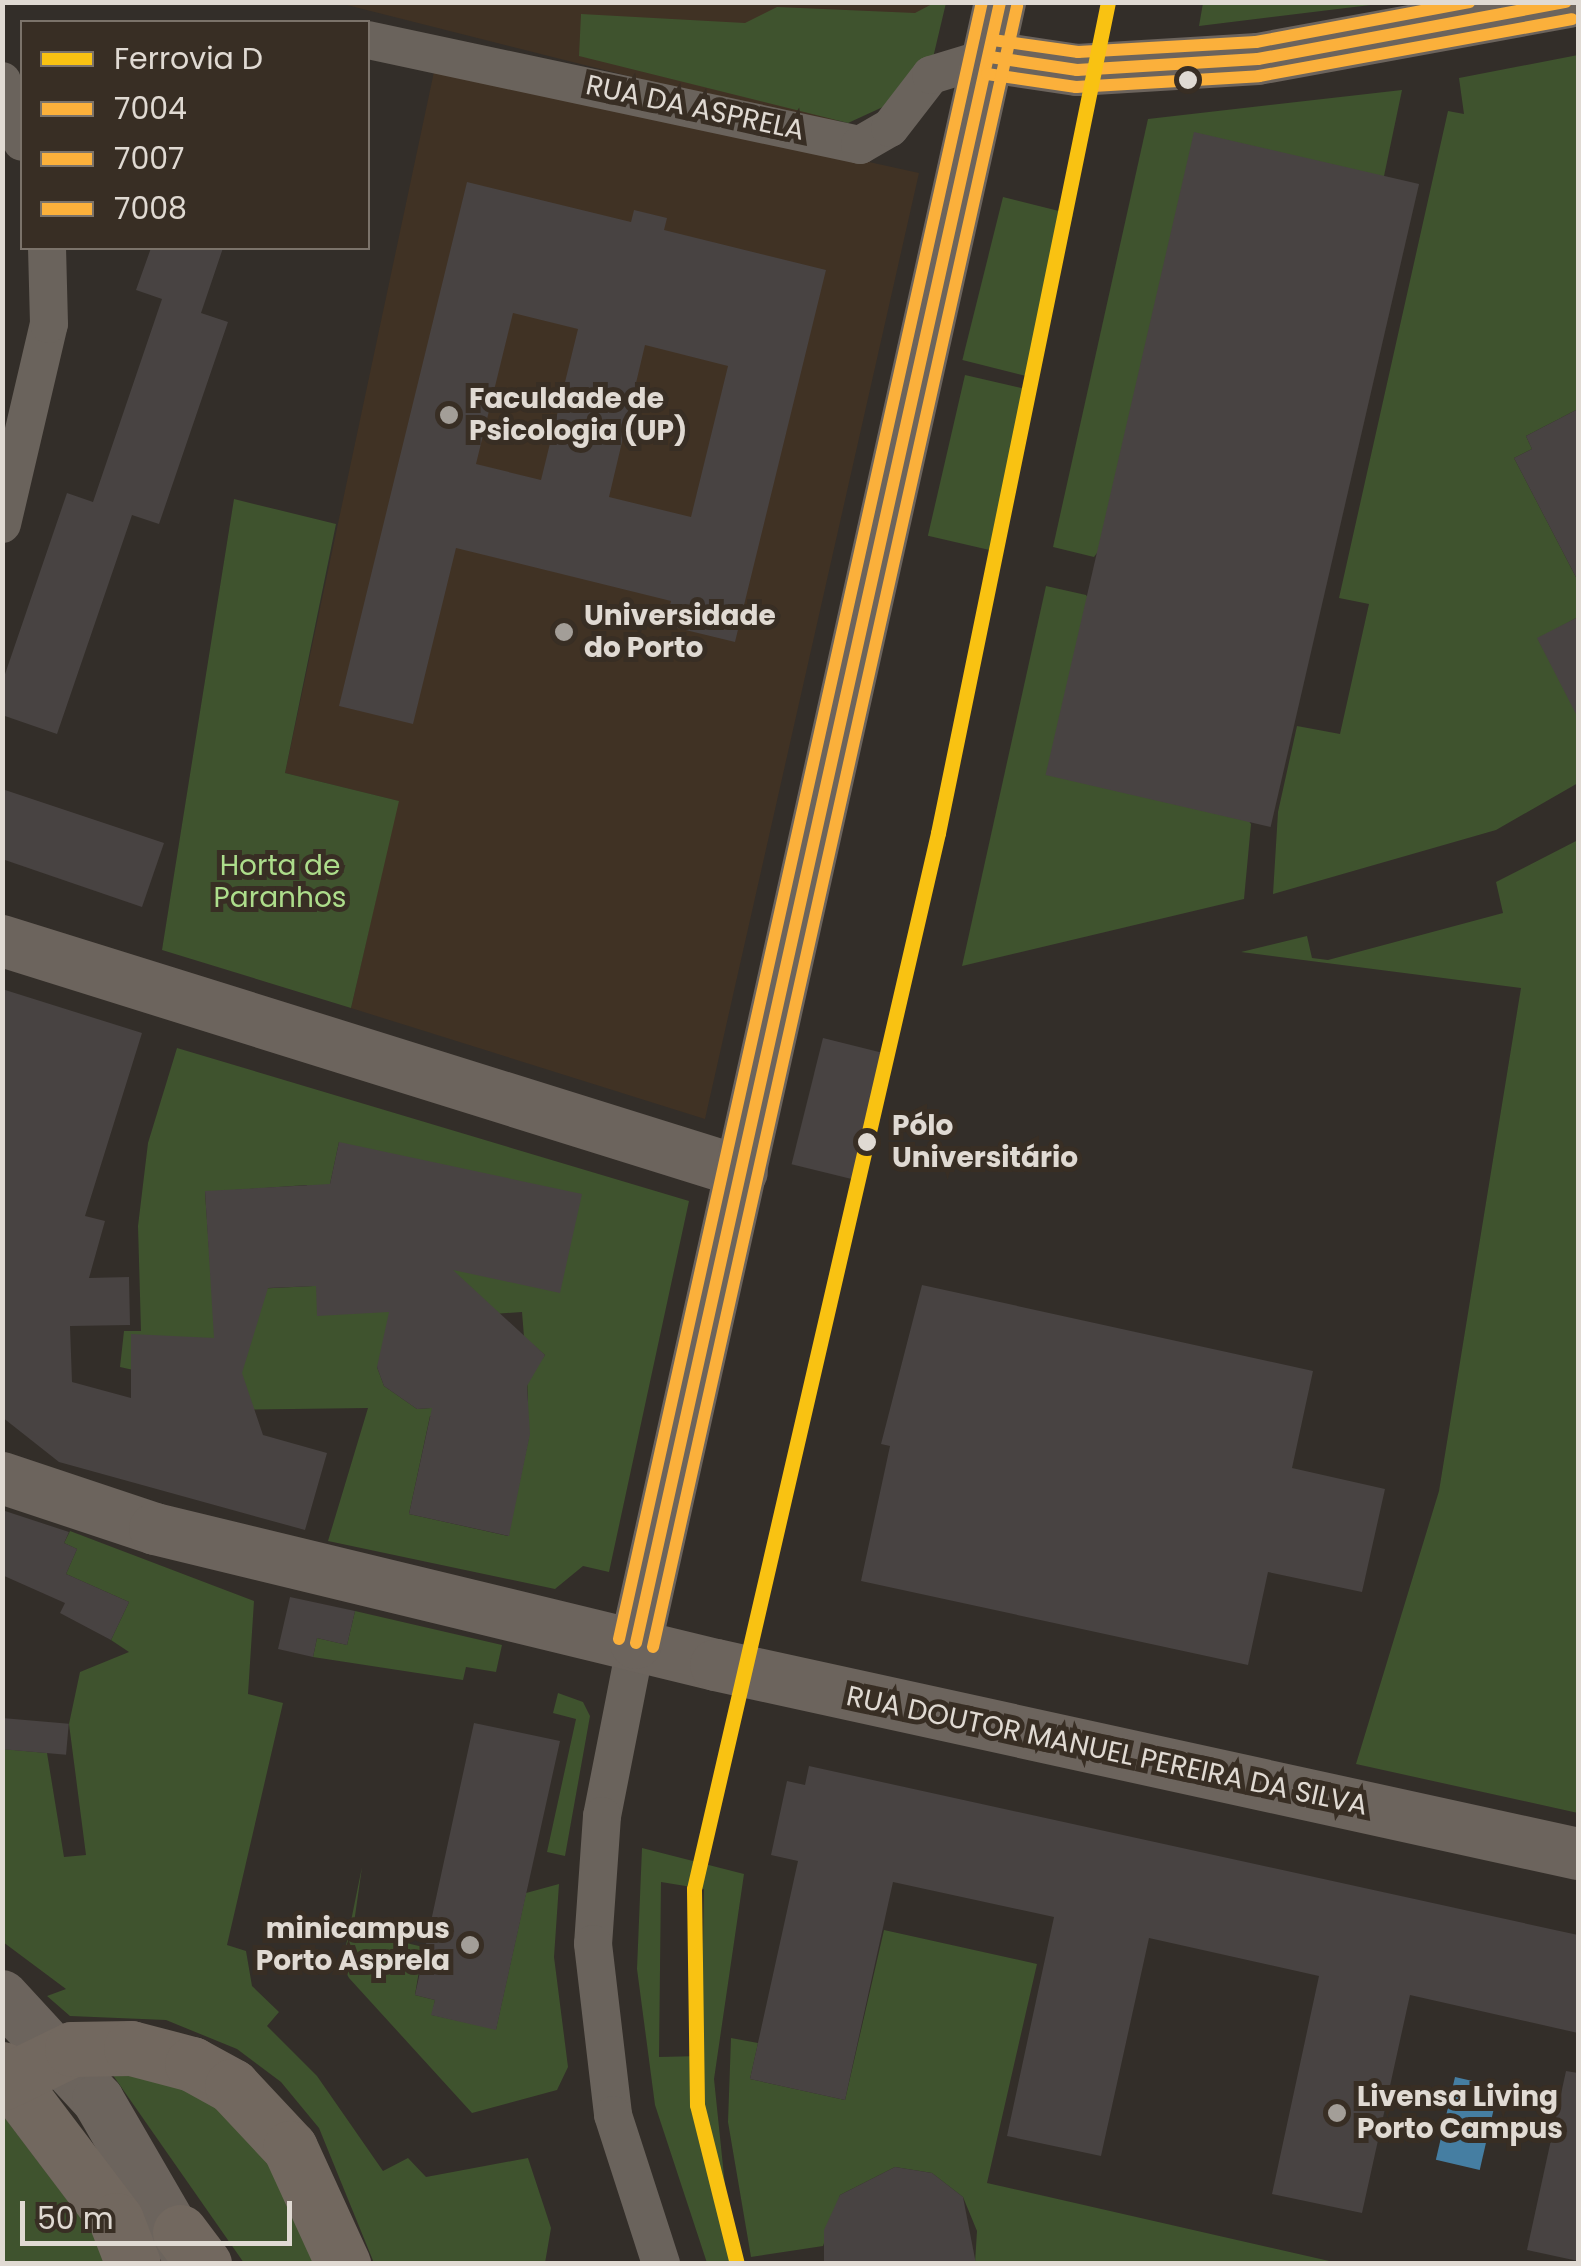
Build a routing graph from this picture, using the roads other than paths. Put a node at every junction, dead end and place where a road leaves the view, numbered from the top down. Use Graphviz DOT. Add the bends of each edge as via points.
graph roads {
  1 [pos="1000,2"];
  2 [pos="1569,2"];
  3 [pos="370,40"];
  4 [pos="990,57"];
  5 [pos="10,82"];
  6 [pos="20,132"];
  7 [pos="47,250"];
  8 [pos="2,524"];
  9 [pos="2,941"];
  10 [pos="742,1172"];
  11 [pos="2,1478"];
  12 [pos="636,1643"];
  13 [pos="1578,1854"];
  14 [pos="2,1996"];
  15 [pos="2,2068"];
  16 [pos="2,2083"];
  17 [pos="192,2253"];
  18 [pos="132,2264"];
  19 [pos="344,2264"];
  20 [pos="660,2264"];
  1 -- 4 [label="main road"];
  2 -- 4 [label="main road" via="1258,59 1077,70"];
  3 -- 4 [label="street, RUA DA ASPRELA" via="860,145 890,128 931,75"];
  4 -- 10 [label="main road"];
  5 -- 6 [label="street"];
  7 -- 8 [label="street" via="49,324"];
  9 -- 10 [label="main road"];
  10 -- 12 [label="main road"];
  11 -- 12 [label="main road, RUA DOUTOR MANUEL PEREIRA DA SILVA" via="155,1529"];
  12 -- 13 [label="main road, RUA DOUTOR MANUEL PEREIRA DA SILVA"];
  12 -- 20 [label="street" via="602,1816 593,1944 613,2116"];
  14 -- 17 [label="main road" via="98,2100"];
  15 -- 18 [label="highway" via="116,2220"];
  16 -- 19 [label="highway, bridge" via="72,2049 131,2048 192,2064 232,2086 290,2148"];
}
